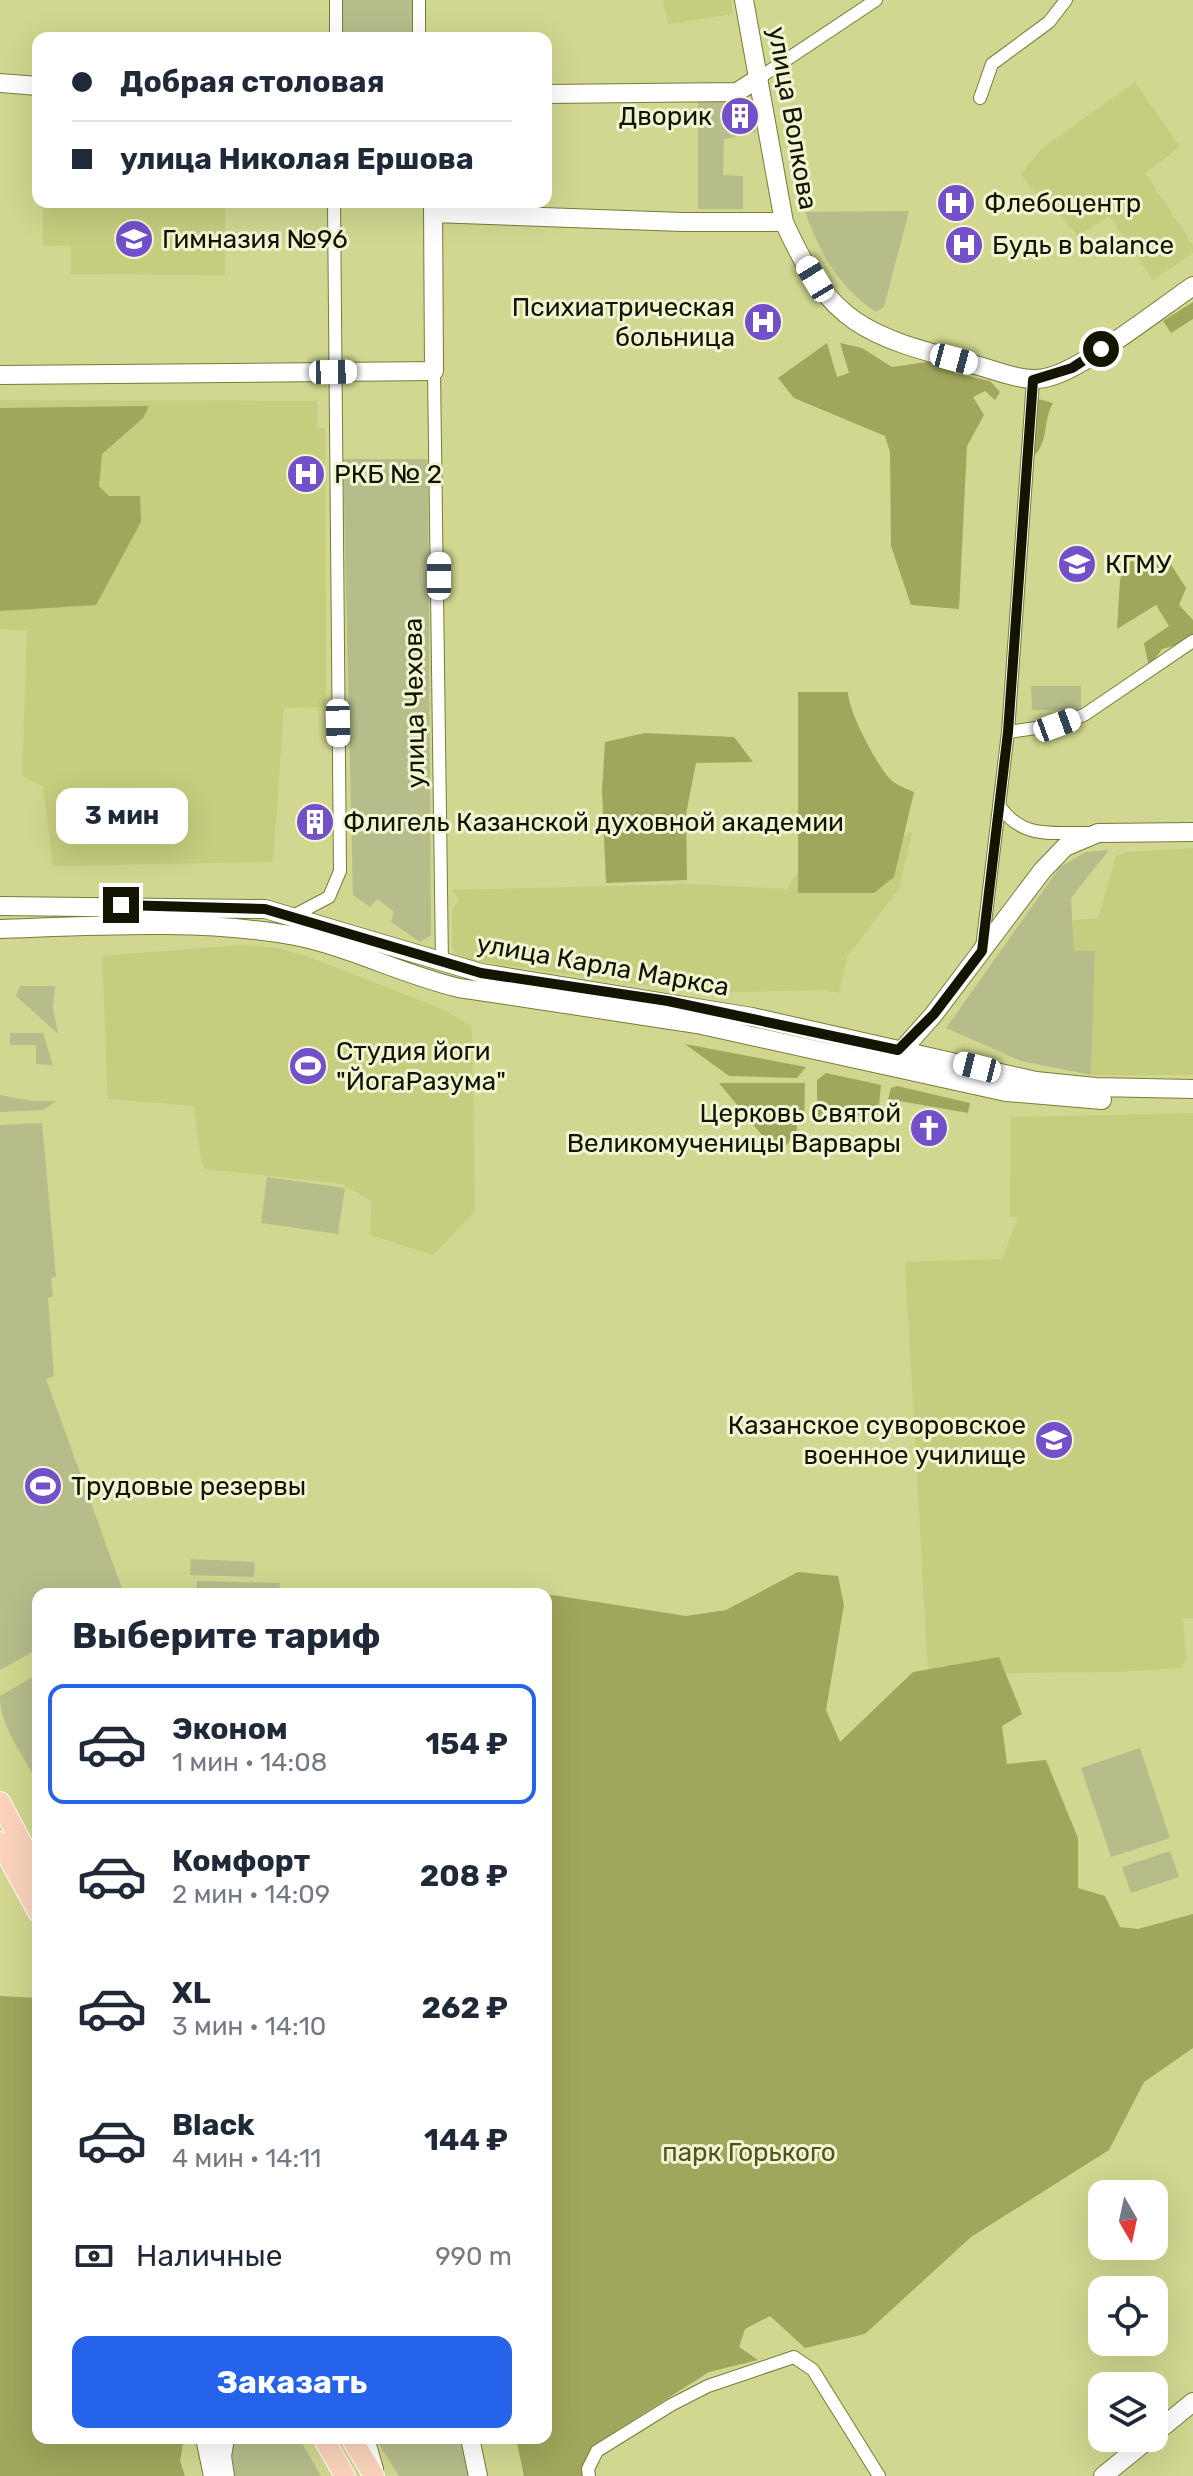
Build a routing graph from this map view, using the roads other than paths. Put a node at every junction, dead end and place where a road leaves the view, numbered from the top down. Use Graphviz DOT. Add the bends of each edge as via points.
graph roads {
  1 [pos="336,0"];
  2 [pos="419,0"];
  3 [pos="744,0"];
  4 [pos="876,0"];
  5 [pos="1066,0"];
  6 [pos="336,32"];
  7 [pos="419,32"];
  8 [pos="759,78"];
  9 [pos="0,83"];
  10 [pos="32,86"];
  11 [pos="552,94"];
  12 [pos="980,98"];
  13 [pos="334,208"];
  14 [pos="433,208"];
  15 [pos="450,208"];
  16 [pos="784,222"];
  17 [pos="1193,286"];
  18 [pos="434,371"];
  19 [pos="333,372"];
  20 [pos="0,375"];
  21 [pos="1033,380"];
  22 [pos="1193,641"];
  23 [pos="1008,732"];
  24 [pos="999,805"];
  25 [pos="1193,832"];
  26 [pos="1098,833"];
  27 [pos="0,906"];
  28 [pos="293,916"];
  29 [pos="0,929"];
  30 [pos="982,951"];
  31 [pos="442,963"];
  32 [pos="898,1050"];
  33 [pos="891,1068"];
  34 [pos="1193,1089"];
  35 [pos="1193,1101"];
  36 [pos="0,1802"];
  37 [pos="0,1842"];
  38 [pos="32,1863"];
  39 [pos="32,1901"];
  40 [pos="1193,2402"];
  41 [pos="1168,2423"];
  42 [pos="206,2444"];
  43 [pos="224,2444"];
  44 [pos="325,2444"];
  45 [pos="355,2444"];
  46 [pos="367,2444"];
  47 [pos="471,2444"];
  48 [pos="1132,2452"];
  49 [pos="213,2476"];
  50 [pos="225,2476"];
  51 [pos="345,2476"];
  52 [pos="375,2476"];
  53 [pos="478,2476"];
  54 [pos="589,2476"];
  55 [pos="879,2476"];
  56 [pos="1103,2476"];
  1 -- 6 [label="street"];
  2 -- 7 [label="street"];
  3 -- 8 [label="main road, улица Волкова"];
  4 -- 8 [label="street"];
  5 -- 12 [label="street" via="1049,22 992,64"];
  8 -- 11 [label="main road" via="737,92"];
  8 -- 16 [label="main road, улица Волкова"];
  9 -- 10 [label="main road"];
  13 -- 19 [label="street"];
  14 -- 18 [label="main road, улица Чехова"];
  15 -- 16 [label="main road" via="682,222"];
  16 -- 21 [label="main road, улица Волкова" via="834,304 873,335"];
  17 -- 21 [label="main road" via="1072,368"];
  18 -- 19 [label="main road"];
  18 -- 31 [label="street, улица Чехова"];
  19 -- 20 [label="main road"];
  19 -- 28 [label="street" via="340,871 329,897"];
  21 -- 23 [label="street"];
  22 -- 23 [label="street" via="1084,715"];
  23 -- 24 [label="street"];
  24 -- 26 [label="street" via="1008,820 1027,831"];
  24 -- 30 [label="street"];
  25 -- 26 [label="main road"];
  26 -- 30 [label="main road" via="1065,847"];
  27 -- 28 [label="main road, улица Карла Маркса" via="230,907"];
  28 -- 31 [label="main road, улица Карла Маркса"];
  29 -- 33 [label="main road, улица Карла Маркса" via="269,931 459,988 697,1024"];
  30 -- 32 [label="main road" via="934,1014"];
  31 -- 32 [label="main road, улица Карла Маркса" via="710,1009"];
  32 -- 33 [label="main road"];
  32 -- 34 [label="main road, улица Карла Маркса" via="1036,1081"];
  33 -- 35 [label="main road, улица Карла Маркса" via="1006,1092"];
  36 -- 38 [label="main road"];
  37 -- 39 [label="main road"];
  40 -- 41 [label="main road"];
  42 -- 49 [label="main road"];
  43 -- 50 [label="main road"];
  44 -- 51 [label="main road"];
  45 -- 52 [label="main road"];
  46 -- 52 [label="main road"];
  47 -- 53 [label="main road"];
  48 -- 56 [label="main road"];
  54 -- 55 [label="street" via="597,2451 671,2405 708,2386 794,2357 813,2370"];
}
